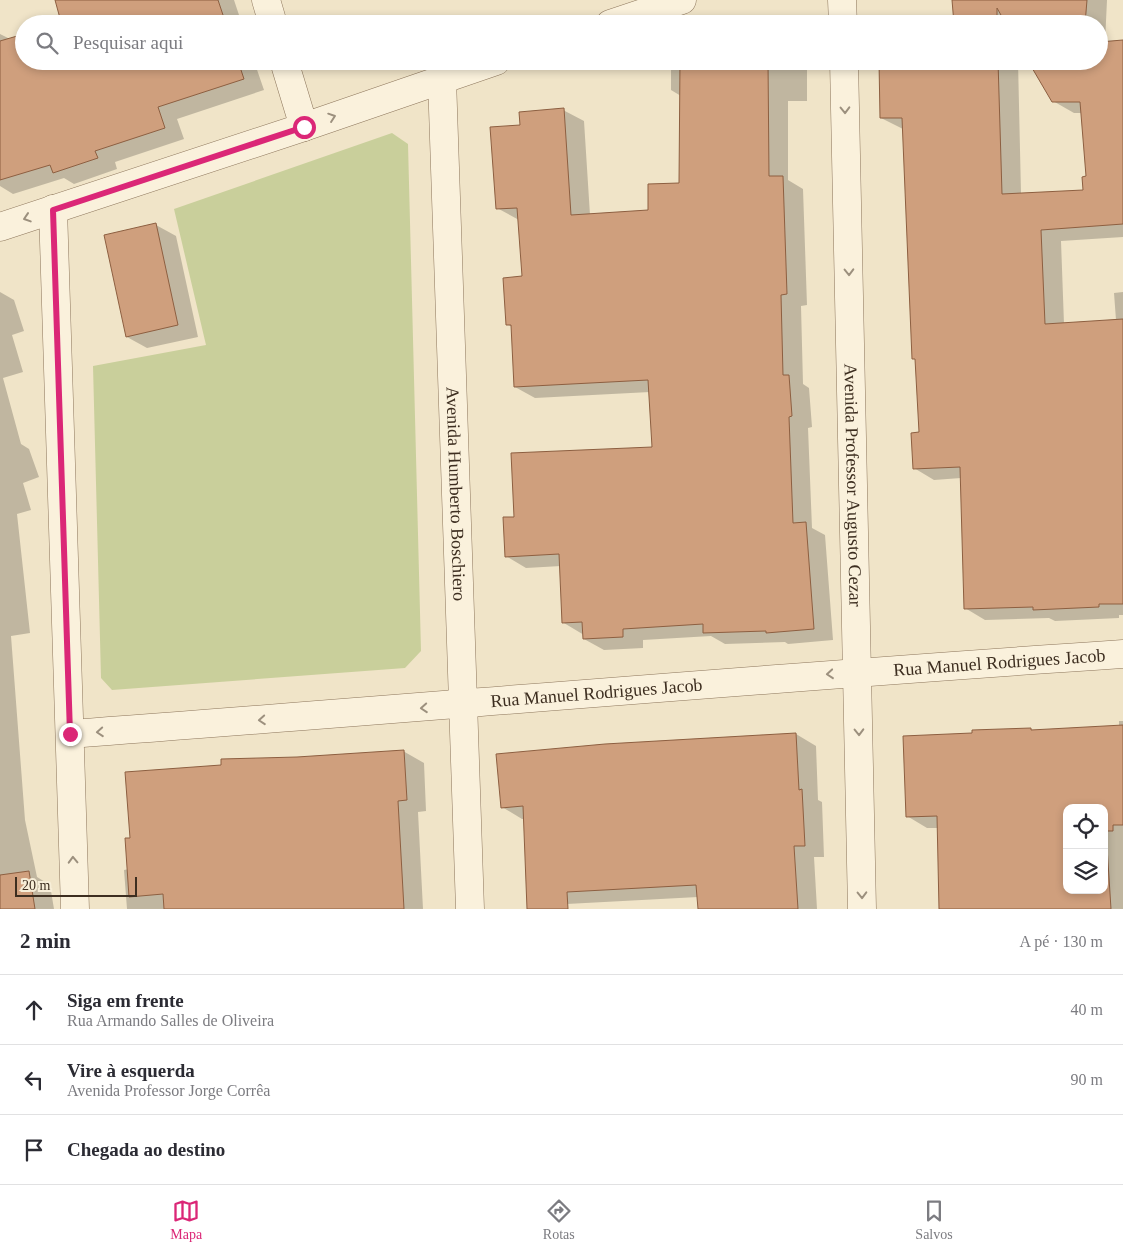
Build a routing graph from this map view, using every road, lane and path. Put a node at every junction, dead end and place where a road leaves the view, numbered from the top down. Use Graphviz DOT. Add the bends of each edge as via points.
graph roads {
  1 [pos="266,0"];
  2 [pos="682,0"];
  3 [pos="842,0"];
  4 [pos="270,15"];
  5 [pos="637,15"];
  6 [pos="843,15"];
  7 [pos="287,70"];
  8 [pos="469,70"];
  9 [pos="844,70"];
  10 [pos="442,79"];
  11 [pos="304,127"];
  12 [pos="53,210"];
  13 [pos="0,227"];
  14 [pos="1123,654"];
  15 [pos="858,672"];
  16 [pos="464,705"];
  17 [pos="70,734"];
  18 [pos="75,909"];
  19 [pos="470,909"];
  20 [pos="862,909"];
  1 -- 4 [label="street"];
  2 -- 5 [label="street"];
  3 -- 6 [label="street"];
  7 -- 11 [label="street"];
  8 -- 10 [label="street"];
  9 -- 15 [label="street, Avenida Professor Augusto Cezar, one-way"];
  11 -- 10 [label="street, one-way"];
  10 -- 16 [label="street, Avenida Humberto Boschiero"];
  11 -- 12 [label="street"];
  12 -- 13 [label="street, one-way"];
  12 -- 17 [label="street"];
  14 -- 15 [label="street, Rua Manuel Rodrigues Jacob"];
  15 -- 16 [label="street, Rua Manuel Rodrigues Jacob, one-way"];
  15 -- 20 [label="street, Avenida Professor Augusto Cezar, one-way"];
  16 -- 17 [label="street, Rua Manuel Rodrigues Jacob, one-way"];
  16 -- 19 [label="street, Avenida Humberto Boschiero"];
  18 -- 17 [label="street, one-way"];
}
